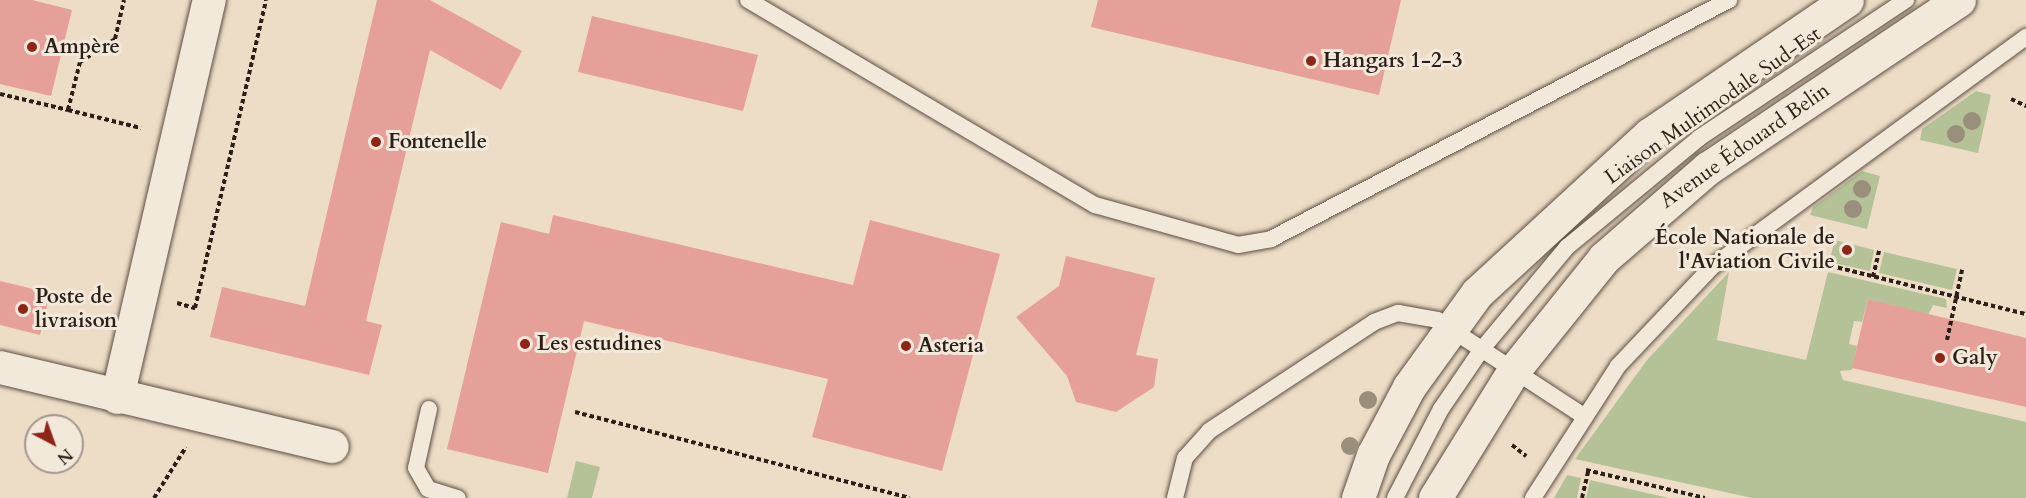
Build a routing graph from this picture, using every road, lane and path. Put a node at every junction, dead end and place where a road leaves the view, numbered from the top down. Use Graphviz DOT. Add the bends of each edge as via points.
graph roads {
  1 [pos="124,0"];
  2 [pos="209,0"];
  3 [pos="266,0"];
  4 [pos="748,0"];
  5 [pos="1729,0"];
  6 [pos="1846,0"];
  7 [pos="1906,0"];
  8 [pos="1959,0"];
  9 [pos="2026,37"];
  10 [pos="0,94"];
  11 [pos="2011,99"];
  12 [pos="2026,106"];
  13 [pos="69,110"];
  14 [pos="177,136"];
  15 [pos="1879,251"];
  16 [pos="1787,255"];
  17 [pos="1962,270"];
  18 [pos="1873,276"];
  19 [pos="141,294"];
  20 [pos="1956,296"];
  21 [pos="2026,314"];
  22 [pos="1450,328"];
  23 [pos="1947,340"];
  24 [pos="1482,349"];
  25 [pos="0,367"];
  26 [pos="1514,370"];
  27 [pos="117,397"];
  28 [pos="429,409"];
  29 [pos="575,412"];
  30 [pos="196,415"];
  31 [pos="1582,415"];
  32 [pos="1514,440"];
  33 [pos="332,446"];
  34 [pos="1552,462"];
  35 [pos="1588,471"];
  36 [pos="154,498"];
  37 [pos="458,498"];
  38 [pos="909,498"];
  39 [pos="1175,498"];
  40 [pos="1358,498"];
  41 [pos="1395,498"];
  42 [pos="1435,498"];
  43 [pos="1533,498"];
  44 [pos="1582,498"];
  45 [pos="1705,498"];
  1 -- 13 [label="path" via="115,39 80,62"];
  2 -- 14 [label="street"];
  3 -- 19 [label="path" via="195,308"];
  4 -- 5 [label="lane" via="1095,206 1238,245 1271,239"];
  6 -- 22 [label="street" via="1650,135 1541,229"];
  7 -- 24 [label="lane, Liaison Multimodale Sud-Est" via="1699,138 1618,200 1567,247"];
  8 -- 26 [label="street, Avenue Édouard Belin" via="1667,199 1604,258"];
  9 -- 31 [label="lane" via="1713,266 1618,366"];
  10 -- 13 [label="path"];
  11 -- 12 [label="path"];
  13 -- 14 [label="path"];
  14 -- 19 [label="street"];
  15 -- 18 [label="path"];
  16 -- 18 [label="path"];
  17 -- 20 [label="path"];
  18 -- 20 [label="path"];
  19 -- 27 [label="street"];
  20 -- 21 [label="path"];
  20 -- 23 [label="path"];
  22 -- 24 [label="lane"];
  22 -- 39 [label="lane" via="1417,313 1374,322 1209,431 1185,458"];
  22 -- 40 [label="street" via="1388,425"];
  24 -- 26 [label="lane"];
  24 -- 41 [label="lane, Liaison Multimodale Sud-Est" via="1441,409"];
  25 -- 27 [label="street"];
  26 -- 31 [label="lane"];
  26 -- 42 [label="street, Avenue Édouard Belin"];
  27 -- 30 [label="street"];
  28 -- 37 [label="lane" via="416,468 429,489"];
  29 -- 38 [label="path"];
  30 -- 33 [label="street"];
  30 -- 36 [label="path" via="184,451"];
  31 -- 34 [label="lane"];
  32 -- 34 [label="path" via="1511,447"];
  34 -- 35 [label="path"];
  34 -- 43 [label="lane"];
  35 -- 44 [label="path"];
  35 -- 45 [label="path"];
}
